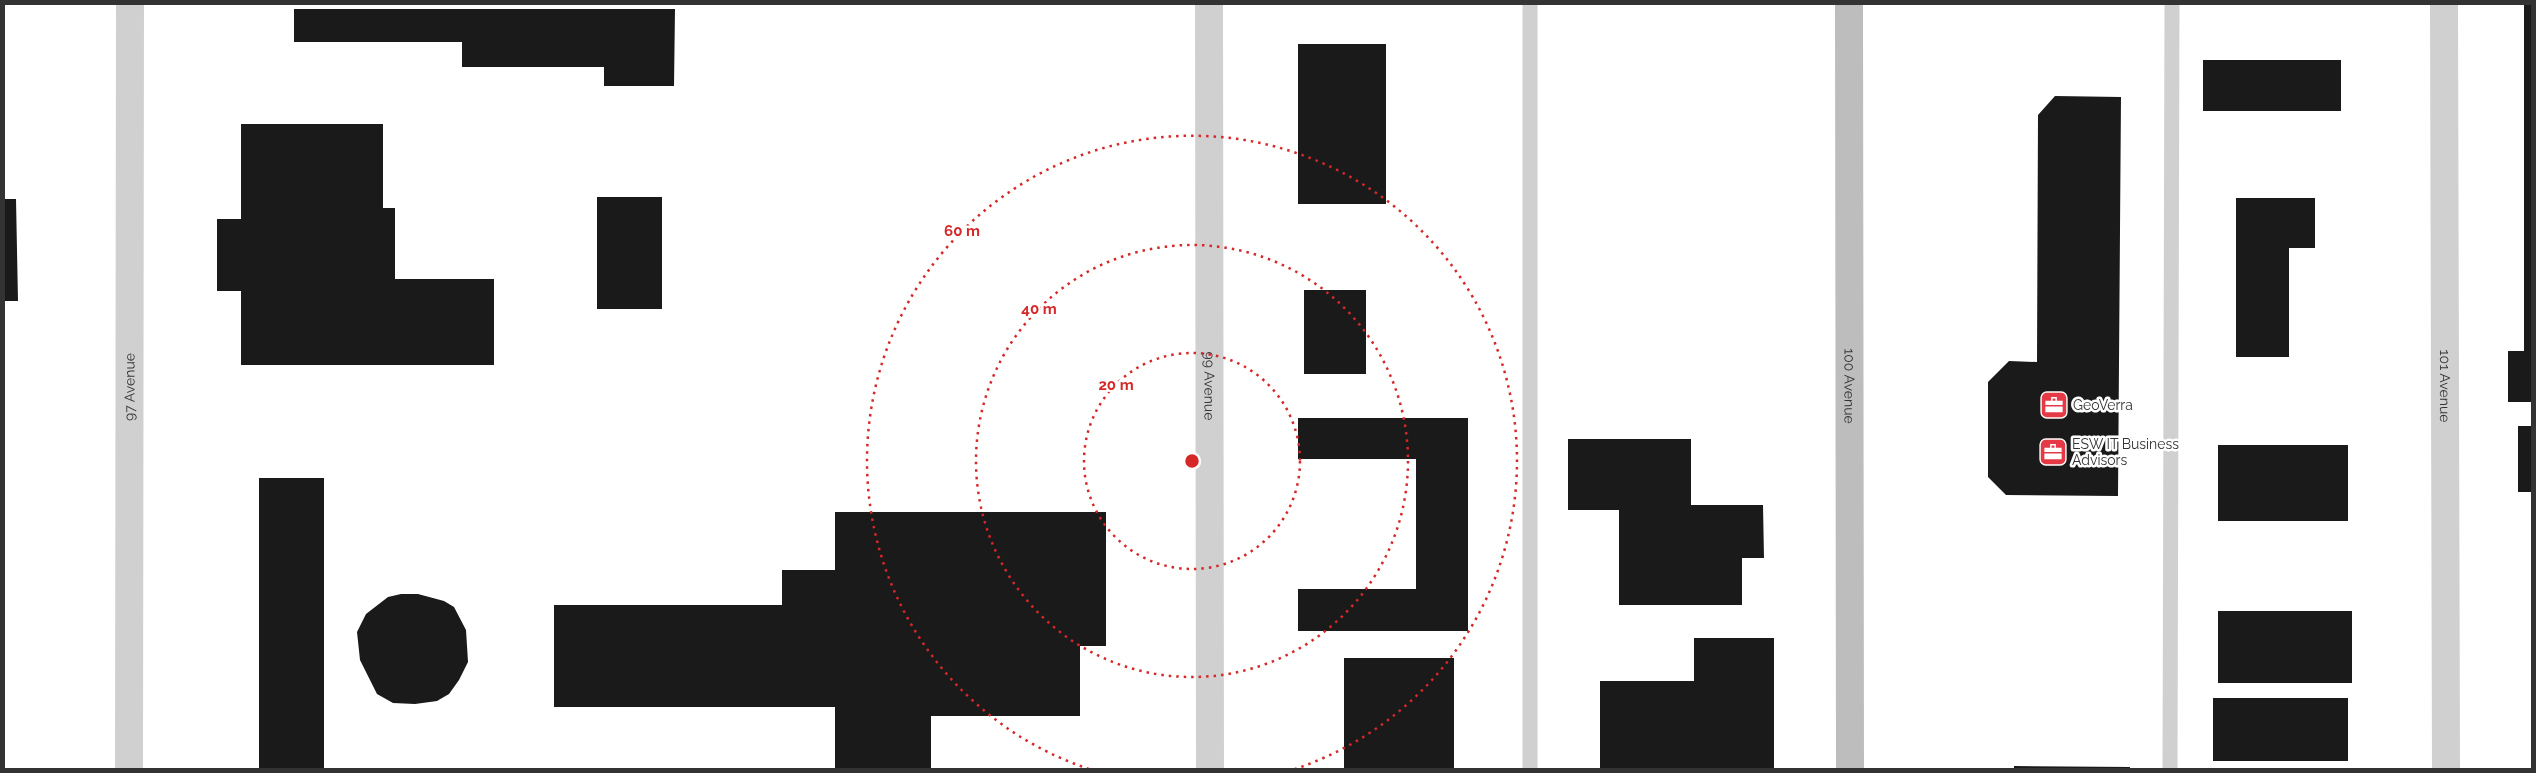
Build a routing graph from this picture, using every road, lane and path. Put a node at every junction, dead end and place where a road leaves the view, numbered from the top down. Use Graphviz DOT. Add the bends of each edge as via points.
graph roads {
  1 [pos="130,4"];
  2 [pos="1209,4"];
  3 [pos="1530,4"];
  4 [pos="1849,4"];
  5 [pos="2172,4"];
  6 [pos="2444,4"];
  7 [pos="129,769"];
  8 [pos="1210,769"];
  9 [pos="1530,769"];
  10 [pos="1850,769"];
  11 [pos="2170,769"];
  12 [pos="2446,769"];
  1 -- 7 [label="street, 97 Avenue"];
  2 -- 8 [label="street, 99 Avenue"];
  3 -- 9 [label="lane"];
  4 -- 10 [label="main road, 100 Avenue"];
  5 -- 11 [label="lane"];
  6 -- 12 [label="street, 101 Avenue"];
}
